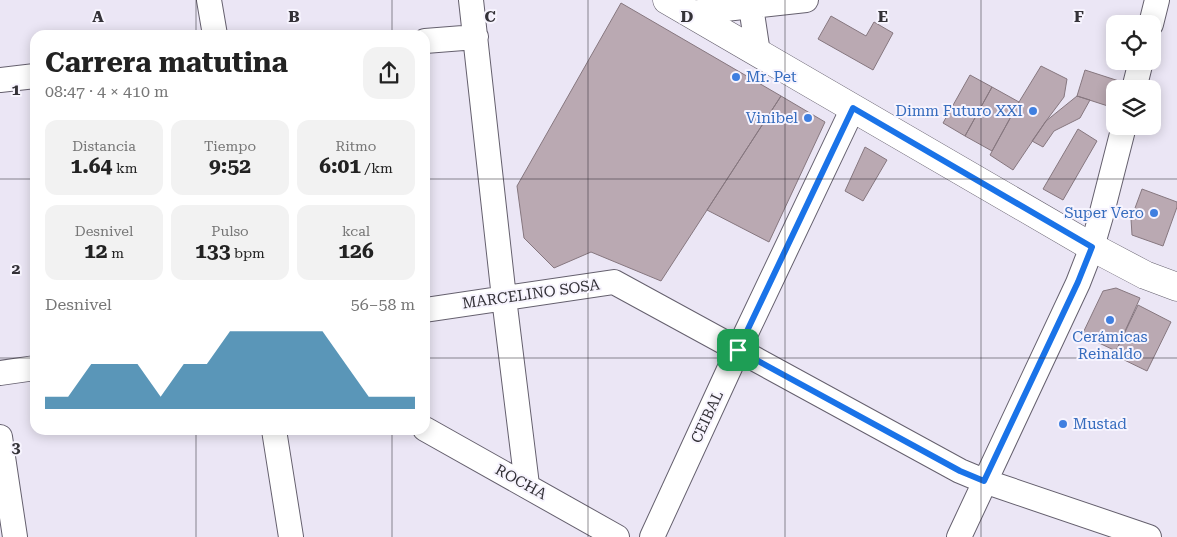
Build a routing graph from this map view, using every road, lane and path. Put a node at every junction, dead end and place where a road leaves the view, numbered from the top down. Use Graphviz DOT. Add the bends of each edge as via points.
graph roads {
  1 [pos="209,0"];
  2 [pos="471,0"];
  3 [pos="806,0"];
  4 [pos="1157,0"];
  5 [pos="751,3"];
  6 [pos="678,7"];
  7 [pos="1153,15"];
  8 [pos="214,30"];
  9 [pos="476,37"];
  10 [pos="430,41"];
  11 [pos="758,53"];
  12 [pos="30,77"];
  13 [pos="0,80"];
  14 [pos="853,108"];
  15 [pos="1122,135"];
  16 [pos="1092,247"];
  17 [pos="1177,287"];
  18 [pos="504,298"];
  19 [pos="430,309"];
  20 [pos="738,350"];
  21 [pos="30,369"];
  22 [pos="0,373"];
  23 [pos="430,432"];
  24 [pos="275,435"];
  25 [pos="0,437"];
  26 [pos="984,481"];
  27 [pos="526,485"];
  28 [pos="15,537"];
  29 [pos="291,537"];
  30 [pos="617,537"];
  31 [pos="652,537"];
  32 [pos="959,537"];
  33 [pos="1149,537"];
  1 -- 8 [label="street"];
  2 -- 9 [label="street"];
  3 -- 5 [label="street"];
  4 -- 7 [label="street"];
  5 -- 6 [label="street"];
  5 -- 11 [label="street"];
  6 -- 11 [label="main road"];
  9 -- 10 [label="street"];
  9 -- 18 [label="street"];
  11 -- 14 [label="main road"];
  12 -- 13 [label="street"];
  14 -- 16 [label="main road"];
  14 -- 20 [label="street, CEIBAL"];
  15 -- 16 [label="street"];
  16 -- 17 [label="main road" via="1145,275"];
  16 -- 26 [label="street"];
  18 -- 19 [label="street, MARCELINO SOSA"];
  18 -- 20 [label="street, MARCELINO SOSA" via="614,282"];
  18 -- 27 [label="street"];
  20 -- 26 [label="street, MARCELINO SOSA"];
  20 -- 31 [label="street, CEIBAL"];
  21 -- 22 [label="street"];
  23 -- 27 [label="street, ROCHA"];
  24 -- 29 [label="street"];
  25 -- 28 [label="street"];
  26 -- 32 [label="street"];
  26 -- 33 [label="street, MARCELINO SOSA"];
  27 -- 30 [label="street, ROCHA"];
}
